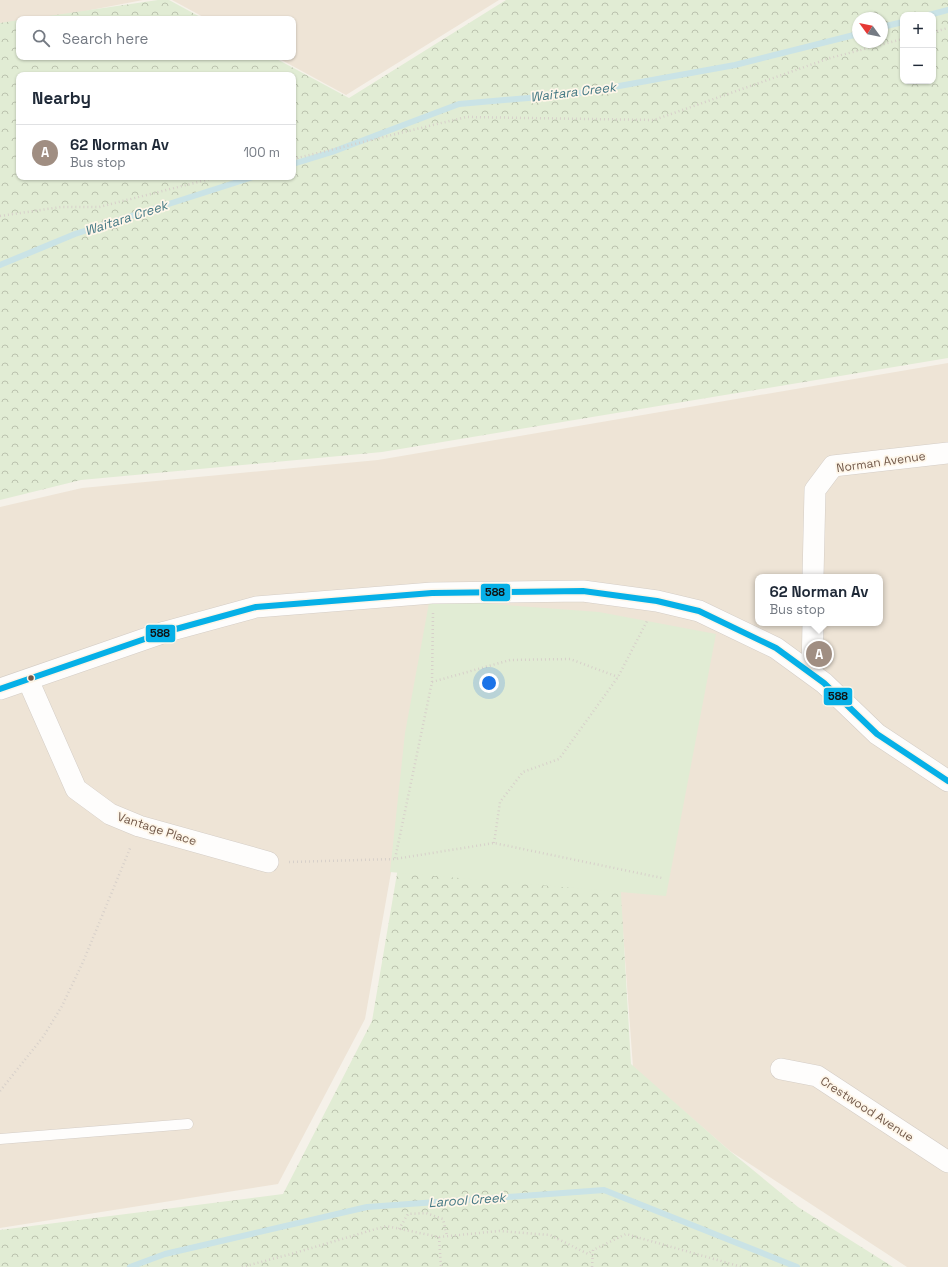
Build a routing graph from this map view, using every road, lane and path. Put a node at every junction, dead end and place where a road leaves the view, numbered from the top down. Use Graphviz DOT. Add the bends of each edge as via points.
graph roads {
  1 [pos="948,28"];
  2 [pos="936,31"];
  3 [pos="900,40"];
  4 [pos="296,158"];
  5 [pos="206,180"];
  6 [pos="0,216"];
  7 [pos="948,453"];
  8 [pos="813,574"];
  9 [pos="432,593"];
  10 [pos="657,601"];
  11 [pos="813,626"];
  12 [pos="812,674"];
  13 [pos="618,677"];
  14 [pos="28,680"];
  15 [pos="432,682"];
  16 [pos="0,689"];
  17 [pos="948,781"];
  18 [pos="139,826"];
  19 [pos="494,844"];
  20 [pos="395,859"];
  21 [pos="268,862"];
  22 [pos="662,878"];
  23 [pos="780,1069"];
  24 [pos="0,1091"];
  25 [pos="188,1124"];
  26 [pos="0,1139"];
  27 [pos="948,1162"];
  28 [pos="399,1229"];
  29 [pos="447,1236"];
  30 [pos="439,1237"];
  31 [pos="593,1250"];
  32 [pos="242,1267"];
  33 [pos="441,1267"];
  34 [pos="592,1267"];
  35 [pos="742,1267"];
  1 -- 2 [label="path"];
  3 -- 4 [label="path" via="830,58 654,120 466,117"];
  5 -- 6 [label="path" via="99,207 61,207"];
  7 -- 8 [label="street, Norman Avenue" via="833,466 815,490"];
  9 -- 10 [label="street" via="583,591"];
  9 -- 14 [label="street" via="256,608 164,632"];
  9 -- 15 [label="path"];
  10 -- 12 [label="street" via="699,611 776,648"];
  10 -- 13 [label="path"];
  11 -- 12 [label="street"];
  12 -- 17 [label="street" via="877,734"];
  13 -- 15 [label="path" via="570,659 510,660"];
  13 -- 19 [label="path" via="559,759 523,772 500,802"];
  14 -- 16 [label="street"];
  14 -- 18 [label="street, Vantage Place" via="76,789 110,814"];
  15 -- 20 [label="path"];
  18 -- 21 [label="street, Vantage Place"];
  18 -- 24 [label="path" via="83,962 62,1006 43,1037"];
  19 -- 20 [label="path"];
  19 -- 22 [label="path"];
  20 -- 21 [label="path"];
  23 -- 27 [label="street, Crestwood Avenue" via="817,1076"];
  25 -- 26 [label="lane"];
  28 -- 29 [label="path" via="408,1214 426,1213 443,1219"];
  28 -- 30 [label="path"];
  28 -- 32 [label="path" via="386,1226"];
  29 -- 30 [label="path"];
  29 -- 31 [label="path" via="499,1231 550,1235 588,1254"];
  30 -- 33 [label="path"];
  31 -- 34 [label="path"];
  31 -- 35 [label="path" via="626,1234"];
}
